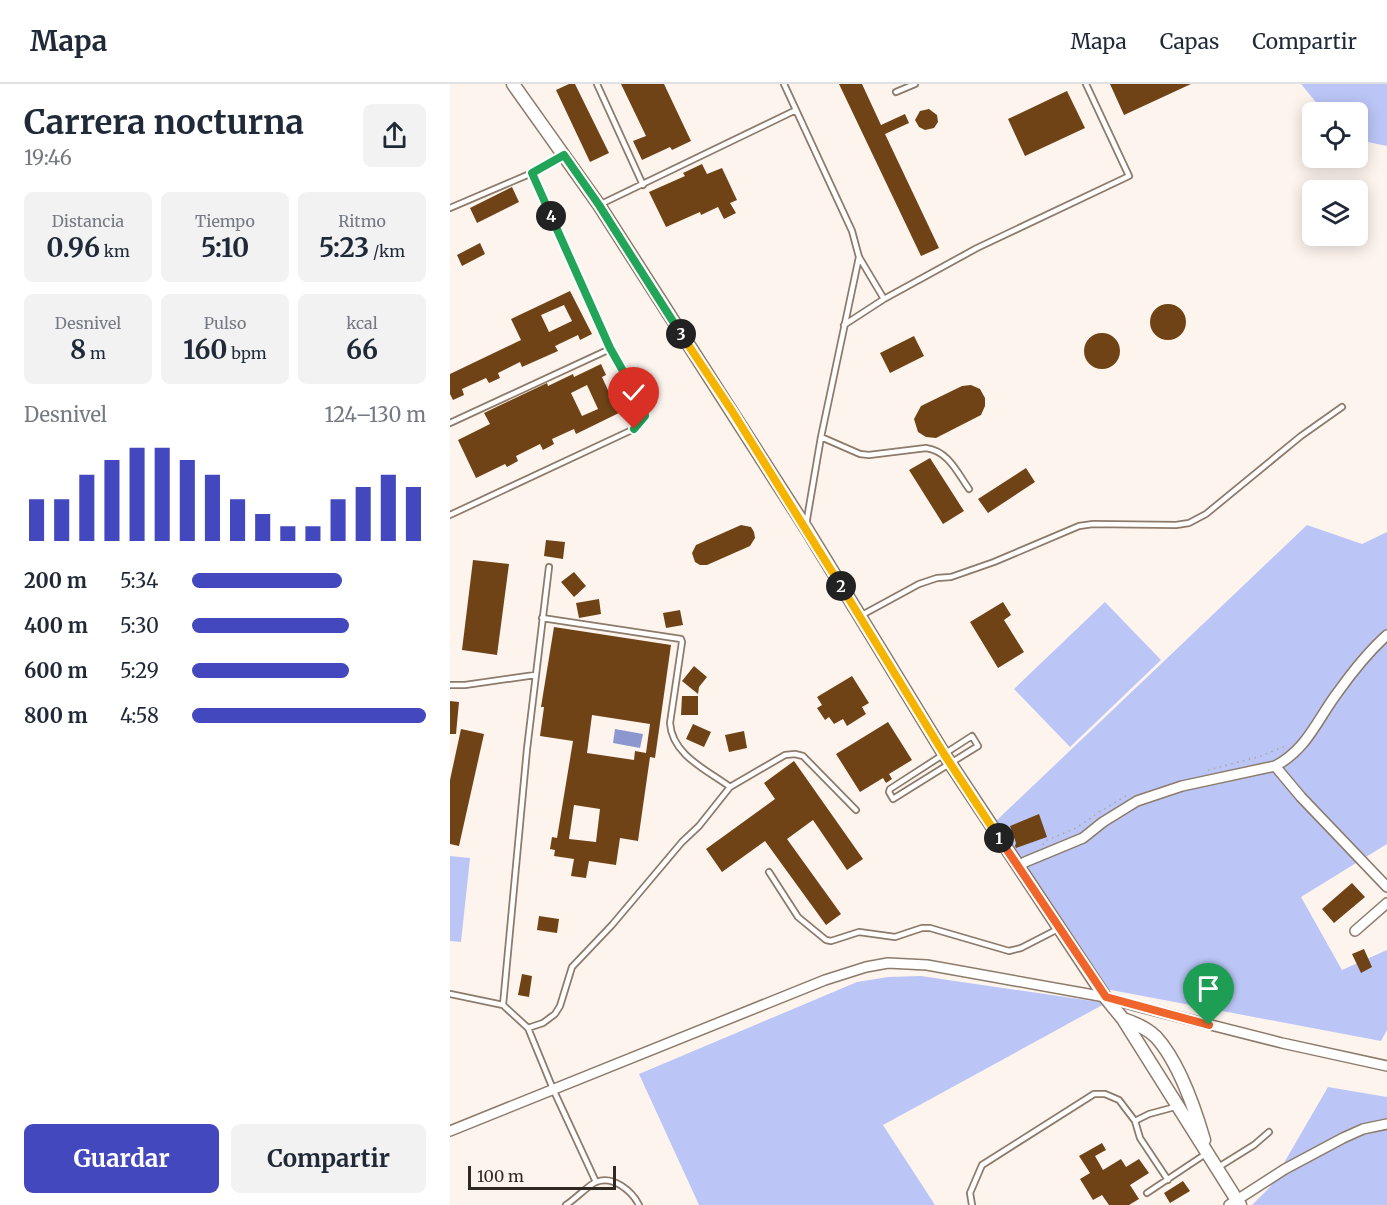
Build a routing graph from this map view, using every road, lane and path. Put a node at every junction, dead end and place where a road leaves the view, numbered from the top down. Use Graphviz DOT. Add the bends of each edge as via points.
graph roads {
  1 [pos="513,84"];
  2 [pos="597,84"];
  3 [pos="783,84"];
  4 [pos="915,84"];
  5 [pos="1086,84"];
  6 [pos="896,92"];
  7 [pos="796,110"];
  8 [pos="564,155"];
  9 [pos="532,173"];
  10 [pos="643,185"];
  11 [pos="599,205"];
  12 [pos="450,208"];
  13 [pos="859,257"];
  14 [pos="884,298"];
  15 [pos="844,325"];
  16 [pos="610,348"];
  17 [pos="1342,407"];
  18 [pos="450,423"];
  19 [pos="821,437"];
  20 [pos="969,489"];
  21 [pos="450,515"];
  22 [pos="806,528"];
  23 [pos="549,567"];
  24 [pos="860,616"];
  25 [pos="542,618"];
  26 [pos="1387,635"];
  27 [pos="535,675"];
  28 [pos="450,685"];
  29 [pos="1291,742"];
  30 [pos="947,758"];
  31 [pos="1275,766"];
  32 [pos="1205,771"];
  33 [pos="911,775"];
  34 [pos="916,784"];
  35 [pos="730,787"];
  36 [pos="1134,792"];
  37 [pos="856,810"];
  38 [pos="1038,856"];
  39 [pos="1018,867"];
  40 [pos="769,872"];
  41 [pos="1387,889"];
  42 [pos="1387,903"];
  43 [pos="1060,928"];
  44 [pos="1355,931"];
  45 [pos="450,994"];
  46 [pos="1106,997"];
  47 [pos="503,1005"];
  48 [pos="1123,1019"];
  49 [pos="528,1028"];
  50 [pos="1387,1066"];
  51 [pos="553,1089"];
  52 [pos="1178,1107"];
  53 [pos="1135,1121"];
  54 [pos="1387,1124"];
  55 [pos="450,1131"];
  56 [pos="1269,1132"];
  57 [pos="1208,1152"];
  58 [pos="1217,1168"];
  59 [pos="1168,1180"];
  60 [pos="596,1182"];
  61 [pos="1147,1192"];
  62 [pos="1236,1203"];
  63 [pos="566,1205"];
  64 [pos="639,1205"];
  65 [pos="972,1205"];
  1 -- 8 [label="street"];
  2 -- 10 [label="lane"];
  3 -- 7 [label="lane"];
  4 -- 6 [label="lane"];
  5 -- 14 [label="lane" via="1129,176 977,248"];
  7 -- 10 [label="lane"];
  7 -- 13 [label="lane" via="852,231"];
  8 -- 9 [label="lane"];
  8 -- 11 [label="street"];
  9 -- 12 [label="lane"];
  9 -- 16 [label="lane"];
  10 -- 11 [label="lane"];
  11 -- 22 [label="street"];
  13 -- 14 [label="lane"];
  13 -- 15 [label="lane"];
  14 -- 15 [label="lane"];
  15 -- 19 [label="lane"];
  16 -- 18 [label="lane"];
  16 -- 21 [label="lane" via="644,408 641,423"];
  17 -- 24 [label="lane" via="1206,514 1189,523 1079,526 994,562 919,584"];
  19 -- 20 [label="lane" via="869,455 934,449 945,455"];
  19 -- 22 [label="lane"];
  22 -- 24 [label="street"];
  23 -- 25 [label="lane"];
  24 -- 30 [label="street"];
  25 -- 27 [label="lane"];
  25 -- 35 [label="lane" via="681,639 670,723 672,736 678,747"];
  26 -- 31 [label="street" via="1337,692 1298,751"];
  27 -- 28 [label="lane"];
  27 -- 47 [label="lane"];
  29 -- 32 [label="path" via="1279,750"];
  30 -- 30 [label="lane" via="972,736 978,746"];
  30 -- 33 [label="lane"];
  30 -- 34 [label="lane"];
  30 -- 39 [label="street"];
  31 -- 38 [label="street" via="1182,786 1137,801 1083,838"];
  31 -- 41 [label="street"];
  33 -- 34 [label="lane"];
  33 -- 34 [label="lane" via="889,792 893,799"];
  35 -- 37 [label="lane" via="778,758 795,754 803,756"];
  35 -- 49 [label="lane" via="572,967 555,1014"];
  36 -- 38 [label="path" via="1076,828 1045,841"];
  38 -- 39 [label="street"];
  39 -- 43 [label="street"];
  40 -- 43 [label="lane" via="798,917 826,940 859,932 895,937 930,928 1010,951"];
  41 -- 42 [label="street"];
  42 -- 44 [label="street"];
  43 -- 46 [label="street"];
  45 -- 47 [label="lane"];
  46 -- 48 [label="street"];
  46 -- 50 [label="street"];
  46 -- 51 [label="street" via="927,965 888,963 825,980"];
  47 -- 49 [label="lane"];
  48 -- 52 [label="street"];
  48 -- 57 [label="street" via="1156,1036 1166,1050 1194,1104"];
  49 -- 51 [label="lane"];
  51 -- 55 [label="street"];
  51 -- 60 [label="lane"];
  52 -- 53 [label="lane"];
  52 -- 57 [label="street"];
  53 -- 59 [label="lane" via="1140,1138"];
  53 -- 65 [label="lane" via="1115,1097 1094,1094 982,1165 970,1193"];
  54 -- 62 [label="street" via="1343,1138 1285,1169"];
  56 -- 58 [label="lane"];
  57 -- 58 [label="street"];
  57 -- 59 [label="lane"];
  58 -- 62 [label="street"];
  59 -- 61 [label="lane"];
  60 -- 63 [label="lane"];
  60 -- 64 [label="lane" via="619,1184"];
}
